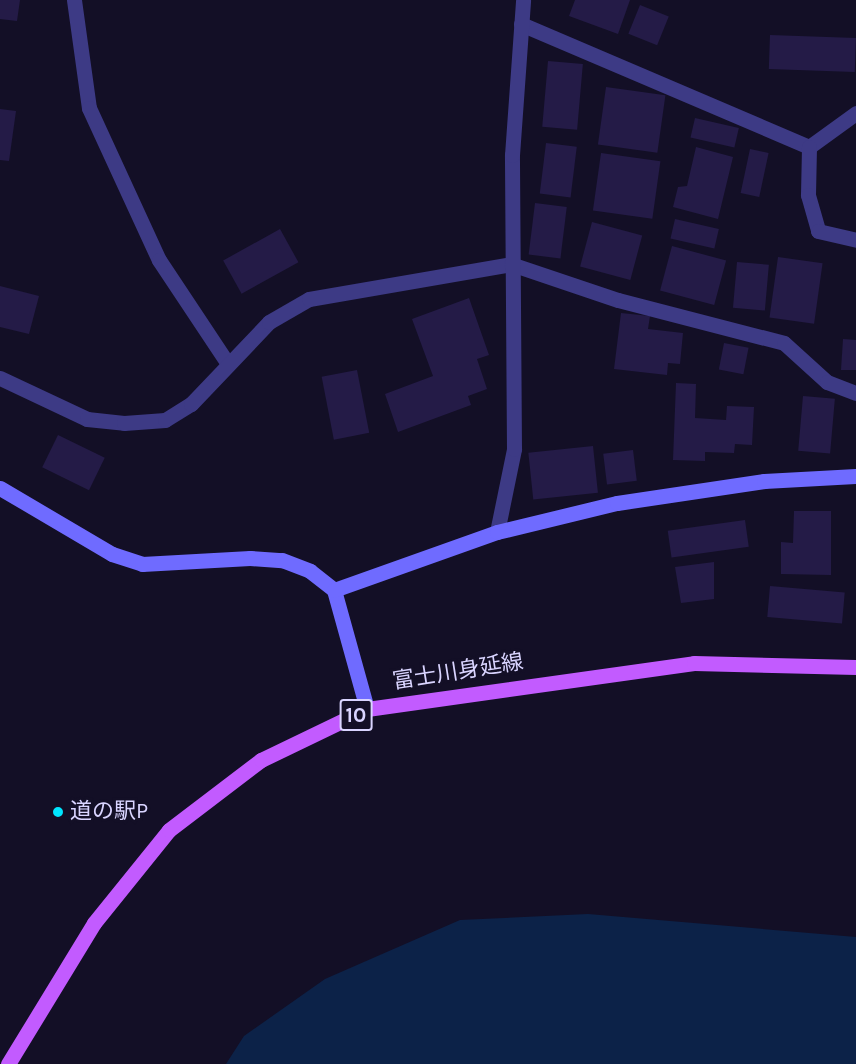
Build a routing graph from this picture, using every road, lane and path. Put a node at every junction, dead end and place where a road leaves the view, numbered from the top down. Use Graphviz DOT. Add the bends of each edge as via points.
graph roads {
  1 [pos="74,0"];
  2 [pos="523,0"];
  3 [pos="521,24"];
  4 [pos="856,113"];
  5 [pos="809,147"];
  6 [pos="856,240"];
  7 [pos="511,264"];
  8 [pos="228,364"];
  9 [pos="0,378"];
  10 [pos="856,393"];
  11 [pos="856,476"];
  12 [pos="0,488"];
  13 [pos="497,532"];
  14 [pos="334,590"];
  15 [pos="856,667"];
  16 [pos="366,710"];
  17 [pos="8,1064"];
  1 -- 8 [label="street" via="89,108 159,260"];
  2 -- 3 [label="street"];
  3 -- 5 [label="street"];
  3 -- 7 [label="street" via="512,155"];
  4 -- 5 [label="street"];
  5 -- 6 [label="street" via="808,195 818,231"];
  7 -- 8 [label="street" via="309,299 269,321"];
  7 -- 10 [label="street" via="618,300 784,343 827,382"];
  7 -- 13 [label="street" via="514,449"];
  8 -- 9 [label="street" via="190,404 165,420 124,423 87,419"];
  11 -- 13 [label="street" via="764,482 617,503"];
  12 -- 14 [label="street" via="112,554 142,564 282,560 310,570"];
  13 -- 14 [label="street"];
  14 -- 16 [label="street"];
  15 -- 16 [label="main road, 富士川身延線 / 10" via="694,663"];
  16 -- 17 [label="main road, 富士川身延線 / 10" via="261,760 169,830 94,923"];
}
